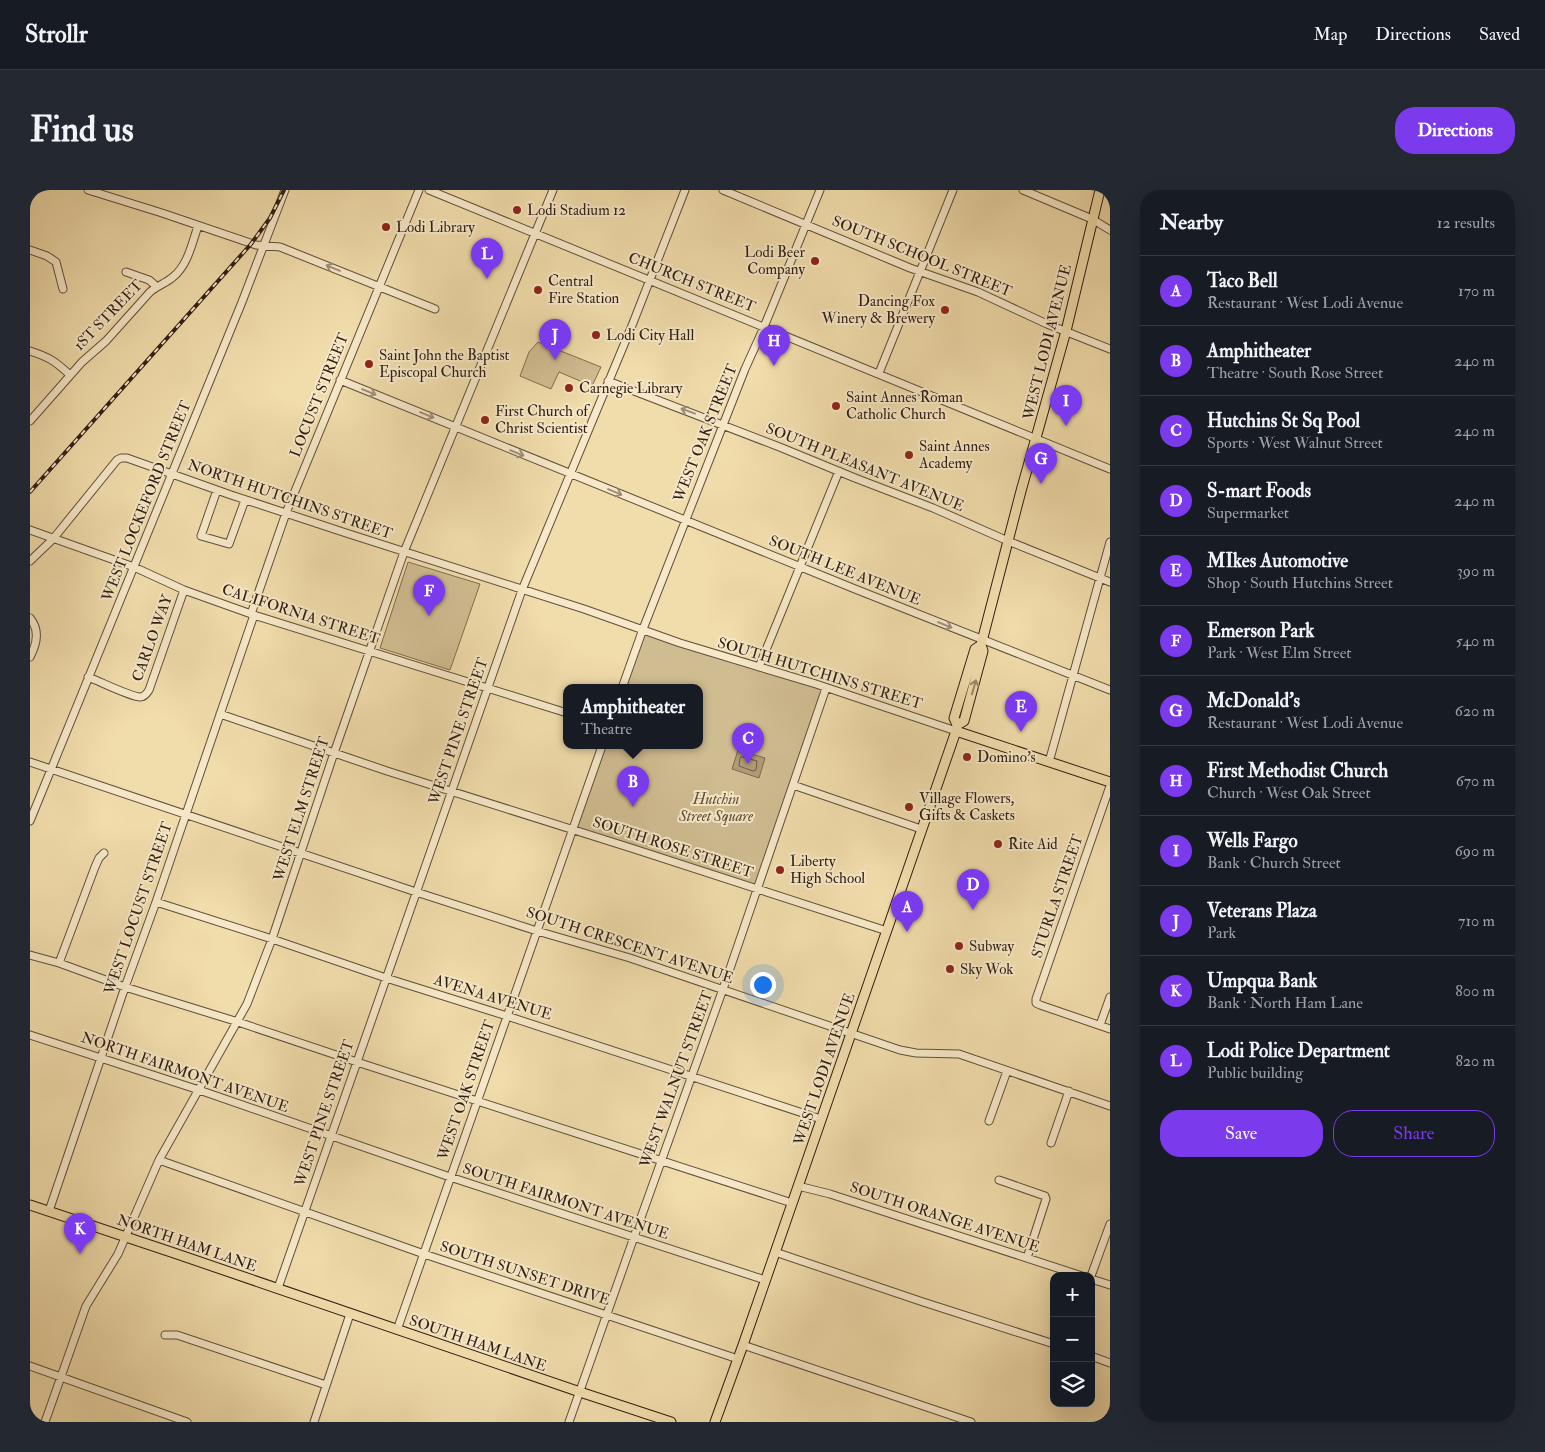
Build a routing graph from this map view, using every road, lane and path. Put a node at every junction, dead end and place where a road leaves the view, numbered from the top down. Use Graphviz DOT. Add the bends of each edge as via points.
graph roads {
  1 [pos="90,190"];
  2 [pos="286,190"];
  3 [pos="419,190"];
  4 [pos="429,190"];
  5 [pos="553,190"];
  6 [pos="685,190"];
  7 [pos="723,190"];
  8 [pos="820,190"];
  9 [pos="953,190"];
  10 [pos="1023,190"];
  11 [pos="1100,190"];
  12 [pos="1092,219"];
  13 [pos="807,224"];
  14 [pos="198,226"];
  15 [pos="1110,230"];
  16 [pos="534,233"];
  17 [pos="263,246"];
  18 [pos="30,250"];
  19 [pos="920,271"];
  20 [pos="126,272"];
  21 [pos="649,280"];
  22 [pos="156,286"];
  23 [pos="378,287"];
  24 [pos="62,289"];
  25 [pos="435,309"];
  26 [pos="764,327"];
  27 [pos="1066,331"];
  28 [pos="1110,349"];
  29 [pos="30,351"];
  30 [pos="879,373"];
  31 [pos="70,375"];
  32 [pos="340,380"];
  33 [pos="608,381"];
  34 [pos="30,421"];
  35 [pos="723,425"];
  36 [pos="456,427"];
  37 [pos="1036,440"];
  38 [pos="1110,469"];
  39 [pos="839,471"];
  40 [pos="172,474"];
  41 [pos="570,474"];
  42 [pos="217,490"];
  43 [pos="245,500"];
  44 [pos="286,514"];
  45 [pos="685,520"];
  46 [pos="30,530"];
  47 [pos="53,539"];
  48 [pos="1008,541"];
  49 [pos="1110,542"];
  50 [pos="404,552"];
  51 [pos="30,561"];
  52 [pos="134,567"];
  53 [pos="800,567"];
  54 [pos="1100,578"];
  55 [pos="1110,582"];
  56 [pos="184,590"];
  57 [pos="522,590"];
  58 [pos="253,614"];
  59 [pos="30,618"];
  60 [pos="642,629"];
  61 [pos="981,643"];
  62 [pos="369,652"];
  63 [pos="30,658"];
  64 [pos="759,667"];
  65 [pos="88,677"];
  66 [pos="1074,677"];
  67 [pos="623,684"];
  68 [pos="488,688"];
  69 [pos="826,688"];
  70 [pos="1110,690"];
  71 [pos="563,712"];
  72 [pos="220,714"];
  73 [pos="957,728"];
  74 [pos="601,749"];
  75 [pos="334,753"];
  76 [pos="30,762"];
  77 [pos="1049,762"];
  78 [pos="51,770"];
  79 [pos="1110,782"];
  80 [pos="793,784"];
  81 [pos="1110,786"];
  82 [pos="451,790"];
  83 [pos="186,814"];
  84 [pos="30,822"];
  85 [pos="922,829"];
  86 [pos="573,830"];
  87 [pos="301,852"];
  88 [pos="104,853"];
  89 [pos="757,888"];
  90 [pos="416,892"];
  91 [pos="156,902"];
  92 [pos="537,931"];
  93 [pos="887,931"];
  94 [pos="272,939"];
  95 [pos="30,955"];
  96 [pos="59,963"];
  97 [pos="386,978"];
  98 [pos="125,987"];
  99 [pos="723,989"];
  100 [pos="1110,997"];
  101 [pos="507,1016"];
  102 [pos="238,1022"];
  103 [pos="1100,1025"];
  104 [pos="1110,1029"];
  105 [pos="850,1033"];
  106 [pos="30,1035"];
  107 [pos="102,1058"];
  108 [pos="356,1062"];
  109 [pos="1007,1071"];
  110 [pos="692,1076"];
  111 [pos="199,1090"];
  112 [pos="1069,1091"];
  113 [pos="477,1101"];
  114 [pos="1110,1106"];
  115 [pos="821,1119"];
  116 [pos="989,1121"];
  117 [pos="331,1136"];
  118 [pos="1051,1143"];
  119 [pos="159,1160"];
  120 [pos="661,1160"];
  121 [pos="450,1178"];
  122 [pos="998,1180"];
  123 [pos="798,1186"];
  124 [pos="792,1203"];
  125 [pos="30,1205"];
  126 [pos="49,1211"];
  127 [pos="304,1212"];
  128 [pos="1110,1224"];
  129 [pos="126,1237"];
  130 [pos="634,1237"];
  131 [pos="775,1252"];
  132 [pos="424,1254"];
  133 [pos="1027,1258"];
  134 [pos="1070,1272"];
  135 [pos="1093,1272"];
  136 [pos="1095,1279"];
  137 [pos="765,1280"];
  138 [pos="1110,1285"];
  139 [pos="278,1288"];
  140 [pos="350,1314"];
  141 [pos="607,1314"];
  142 [pos="397,1330"];
  143 [pos="165,1335"];
  144 [pos="1050,1343"];
  145 [pos="743,1345"];
  146 [pos="1095,1357"];
  147 [pos="738,1358"];
  148 [pos="1110,1363"];
  149 [pos="30,1366"];
  150 [pos="62,1376"];
  151 [pos="326,1385"];
  152 [pos="580,1392"];
  153 [pos="45,1422"];
  154 [pos="187,1422"];
  155 [pos="314,1422"];
  156 [pos="569,1422"];
  157 [pos="671,1422"];
  158 [pos="715,1422"];
  159 [pos="971,1422"];
  1 -- 14 [label="street"];
  2 -- 17 [label="street, WEST LOCKEFORD STREET"];
  3 -- 23 [label="street, LOCUST STREET"];
  4 -- 16 [label="street, CHURCH STREET"];
  5 -- 16 [label="street, WEST ELM STREET"];
  6 -- 21 [label="street, WEST PINE STREET"];
  7 -- 13 [label="street, SOUTH SCHOOL STREET"];
  8 -- 13 [label="street, WEST OAK STREET"];
  9 -- 19 [label="street"];
  10 -- 12 [label="street"];
  11 -- 12 [label="main road, WEST LODI AVENUE"];
  12 -- 15 [label="street"];
  12 -- 27 [label="main road, WEST LODI AVENUE"];
  13 -- 19 [label="street, SOUTH SCHOOL STREET"];
  13 -- 26 [label="street, WEST OAK STREET"];
  14 -- 17 [label="street"];
  14 -- 22 [label="street, 1ST STREET" via="185,263 174,276"];
  16 -- 21 [label="street, CHURCH STREET"];
  16 -- 36 [label="street, WEST ELM STREET"];
  23 -- 17 [label="street, one-way" via="280,247"];
  17 -- 40 [label="street, WEST LOCKEFORD STREET"];
  18 -- 24 [label="street" via="56,262"];
  19 -- 27 [label="street, SOUTH SCHOOL STREET" via="978,292"];
  19 -- 30 [label="street"];
  20 -- 22 [label="street"];
  21 -- 26 [label="street, CHURCH STREET"];
  21 -- 33 [label="street, WEST PINE STREET"];
  22 -- 31 [label="street, 1ST STREET"];
  23 -- 25 [label="street"];
  23 -- 32 [label="street, LOCUST STREET"];
  26 -- 30 [label="street, CHURCH STREET"];
  26 -- 35 [label="street, WEST OAK STREET"];
  27 -- 28 [label="street, SOUTH SCHOOL STREET"];
  27 -- 37 [label="main road, WEST LODI AVENUE"];
  29 -- 31 [label="street" via="47,356"];
  30 -- 37 [label="street, CHURCH STREET"];
  31 -- 34 [label="street, 1ST STREET"];
  32 -- 36 [label="street, SOUTH LEE AVENUE, one-way"];
  32 -- 44 [label="street, LOCUST STREET"];
  35 -- 33 [label="street, SOUTH PLEASANT AVENUE, one-way"];
  33 -- 41 [label="street, WEST PINE STREET"];
  35 -- 39 [label="street, SOUTH PLEASANT AVENUE"];
  35 -- 45 [label="street, WEST OAK STREET"];
  36 -- 41 [label="street, SOUTH LEE AVENUE, one-way"];
  36 -- 50 [label="street, WEST ELM STREET"];
  37 -- 38 [label="street, CHURCH STREET"];
  37 -- 48 [label="main road, WEST LODI AVENUE"];
  39 -- 48 [label="street, SOUTH PLEASANT AVENUE"];
  39 -- 53 [label="street"];
  40 -- 42 [label="street, NORTH HUTCHINS STREET"];
  40 -- 47 [label="street, NORTH HUTCHINS STREET" via="127,458 116,460"];
  40 -- 52 [label="street, WEST LOCKEFORD STREET"];
  41 -- 45 [label="street, SOUTH LEE AVENUE, one-way"];
  41 -- 57 [label="street, WEST PINE STREET"];
  42 -- 43 [label="street, NORTH HUTCHINS STREET"];
  42 -- 43 [label="street" via="202,536 229,544"];
  43 -- 44 [label="street, NORTH HUTCHINS STREET"];
  44 -- 50 [label="street, NORTH HUTCHINS STREET"];
  44 -- 58 [label="street, LOCUST STREET"];
  45 -- 53 [label="street, SOUTH LEE AVENUE"];
  45 -- 60 [label="street, WEST OAK STREET"];
  46 -- 47 [label="street, CALIFORNIA STREET"];
  47 -- 51 [label="street, NORTH HUTCHINS STREET"];
  47 -- 52 [label="street, CALIFORNIA STREET"];
  48 -- 54 [label="street, SOUTH PLEASANT AVENUE"];
  48 -- 61 [label="main road, WEST LODI AVENUE"];
  49 -- 54 [label="street"];
  50 -- 57 [label="street, NORTH HUTCHINS STREET"];
  50 -- 62 [label="street, WEST ELM STREET"];
  52 -- 56 [label="street, CALIFORNIA STREET"];
  52 -- 65 [label="street, WEST LOCKEFORD STREET"];
  53 -- 61 [label="street, SOUTH LEE AVENUE, one-way"];
  53 -- 64 [label="street"];
  54 -- 55 [label="street, SOUTH PLEASANT AVENUE"];
  54 -- 66 [label="street"];
  56 -- 58 [label="street, CALIFORNIA STREET"];
  56 -- 65 [label="street, CARLO WAY" via="145,695 133,695"];
  57 -- 60 [label="street, SOUTH HUTCHINS STREET"];
  57 -- 68 [label="street, WEST PINE STREET"];
  58 -- 62 [label="street, CALIFORNIA STREET"];
  58 -- 72 [label="street, WEST LOCUST STREET"];
  59 -- 63 [label="street" via="37,638"];
  60 -- 64 [label="street, SOUTH HUTCHINS STREET"];
  60 -- 67 [label="street, WEST OAK STREET"];
  61 -- 66 [label="street, SOUTH LEE AVENUE"];
  61 -- 73 [label="main road, WEST LODI AVENUE" via="975,649 954,718"];
  62 -- 68 [label="street, CALIFORNIA STREET"];
  62 -- 75 [label="street, WEST ELM STREET"];
  64 -- 69 [label="street, SOUTH HUTCHINS STREET"];
  65 -- 78 [label="street, WEST LOCKEFORD STREET"];
  66 -- 70 [label="street, SOUTH LEE AVENUE"];
  66 -- 77 [label="street"];
  68 -- 71 [label="street, CALIFORNIA STREET"];
  68 -- 82 [label="street, WEST PINE STREET"];
  69 -- 73 [label="street, SOUTH HUTCHINS STREET"];
  69 -- 80 [label="street, WEST WALNUT STREET"];
  72 -- 75 [label="street, SOUTH ROSE STREET"];
  72 -- 83 [label="street, WEST LOCUST STREET"];
  73 -- 77 [label="main road, SOUTH HUTCHINS STREET"];
  73 -- 85 [label="main road, WEST LODI AVENUE"];
  74 -- 86 [label="street, WEST OAK STREET"];
  75 -- 82 [label="street, SOUTH ROSE STREET"];
  75 -- 87 [label="street, WEST ELM STREET"];
  76 -- 78 [label="street, SOUTH CRESCENT AVENUE"];
  77 -- 79 [label="main road, SOUTH HUTCHINS STREET"];
  78 -- 83 [label="street, SOUTH CRESCENT AVENUE"];
  78 -- 84 [label="street, WEST LOCKEFORD STREET"];
  80 -- 85 [label="street"];
  80 -- 89 [label="street, WEST WALNUT STREET"];
  81 -- 103 [label="street, STURLA STREET" via="1036,999 1048,1008"];
  82 -- 86 [label="street, SOUTH ROSE STREET"];
  82 -- 90 [label="street, WEST PINE STREET"];
  83 -- 87 [label="street, SOUTH CRESCENT AVENUE"];
  83 -- 91 [label="street, WEST LOCUST STREET"];
  85 -- 93 [label="main road, WEST LODI AVENUE"];
  86 -- 89 [label="street, SOUTH ROSE STREET"];
  86 -- 92 [label="street, WEST OAK STREET"];
  87 -- 90 [label="street, SOUTH CRESCENT AVENUE"];
  87 -- 94 [label="street, WEST ELM STREET"];
  88 -- 96 [label="street" via="95,867"];
  89 -- 93 [label="street, SOUTH ROSE STREET"];
  89 -- 99 [label="street, WEST WALNUT STREET"];
  90 -- 92 [label="street, SOUTH CRESCENT AVENUE"];
  90 -- 97 [label="street, WEST PINE STREET"];
  91 -- 94 [label="street, AVENA AVENUE"];
  91 -- 98 [label="street, WEST LOCUST STREET"];
  92 -- 99 [label="street, SOUTH CRESCENT AVENUE"];
  92 -- 101 [label="street, WEST OAK STREET"];
  93 -- 105 [label="main road, WEST LODI AVENUE"];
  94 -- 97 [label="street, AVENA AVENUE"];
  94 -- 102 [label="street, WEST ELM STREET"];
  95 -- 96 [label="street"];
  96 -- 98 [label="street"];
  97 -- 101 [label="street, AVENA AVENUE"];
  97 -- 108 [label="street, WEST PINE STREET"];
  98 -- 102 [label="street"];
  98 -- 107 [label="street, WEST LOCUST STREET"];
  99 -- 105 [label="street, SOUTH CRESCENT AVENUE"];
  99 -- 110 [label="street, WEST WALNUT STREET"];
  100 -- 103 [label="street"];
  101 -- 110 [label="street, AVENA AVENUE"];
  101 -- 113 [label="street, WEST OAK STREET"];
  102 -- 108 [label="street"];
  102 -- 111 [label="street, WEST ELM STREET"];
  103 -- 104 [label="street"];
  105 -- 109 [label="street, SOUTH CRESCENT AVENUE" via="916,1053 958,1054"];
  105 -- 115 [label="main road, WEST LODI AVENUE"];
  106 -- 107 [label="street, NORTH FAIRMONT AVENUE"];
  107 -- 111 [label="street, NORTH FAIRMONT AVENUE"];
  107 -- 126 [label="street, WEST LOCUST STREET"];
  108 -- 113 [label="street"];
  108 -- 117 [label="street, WEST PINE STREET"];
  109 -- 112 [label="street, SOUTH CRESCENT AVENUE"];
  109 -- 116 [label="street"];
  110 -- 115 [label="street, AVENA AVENUE"];
  110 -- 120 [label="street, WEST WALNUT STREET"];
  111 -- 117 [label="street, NORTH FAIRMONT AVENUE"];
  111 -- 119 [label="street, WEST ELM STREET"];
  112 -- 114 [label="street, SOUTH CRESCENT AVENUE"];
  112 -- 118 [label="street"];
  113 -- 120 [label="street"];
  113 -- 121 [label="street, WEST OAK STREET"];
  115 -- 123 [label="main road, WEST LODI AVENUE"];
  117 -- 121 [label="street, SOUTH FAIRMONT AVENUE"];
  117 -- 127 [label="street, WEST PINE STREET"];
  119 -- 127 [label="street, SOUTH SUNSET DRIVE"];
  119 -- 129 [label="street, WEST ELM STREET"];
  120 -- 124 [label="street"];
  120 -- 130 [label="street, WEST WALNUT STREET"];
  121 -- 130 [label="street, SOUTH FAIRMONT AVENUE"];
  121 -- 132 [label="street, WEST OAK STREET"];
  122 -- 133 [label="street" via="1045,1196"];
  123 -- 124 [label="main road, WEST LODI AVENUE"];
  123 -- 133 [label="street, SOUTH ORANGE AVENUE"];
  124 -- 131 [label="main road, WEST LODI AVENUE"];
  125 -- 126 [label="main road, NORTH HAM LANE"];
  126 -- 129 [label="main road, NORTH HAM LANE"];
  127 -- 132 [label="street, SOUTH SUNSET DRIVE"];
  127 -- 139 [label="street, WEST PINE STREET"];
  128 -- 135 [label="street"];
  129 -- 139 [label="main road, NORTH HAM LANE"];
  129 -- 150 [label="street, WEST ELM STREET" via="86,1306"];
  130 -- 137 [label="street, SOUTH FAIRMONT AVENUE"];
  130 -- 141 [label="street, WEST WALNUT STREET"];
  131 -- 137 [label="main road, WEST LODI AVENUE"];
  131 -- 144 [label="street"];
  132 -- 141 [label="street, SOUTH SUNSET DRIVE"];
  132 -- 142 [label="street, WEST OAK STREET"];
  133 -- 134 [label="street, SOUTH ORANGE AVENUE"];
  136 -- 138 [label="street"];
  137 -- 145 [label="main road, WEST LODI AVENUE"];
  139 -- 140 [label="main road, SOUTH HAM LANE"];
  140 -- 142 [label="main road, SOUTH HAM LANE"];
  140 -- 151 [label="street"];
  141 -- 147 [label="street, SOUTH SUNSET DRIVE"];
  141 -- 152 [label="street, WEST WALNUT STREET"];
  142 -- 152 [label="main road, SOUTH HAM LANE"];
  143 -- 151 [label="street" via="177,1335"];
  145 -- 147 [label="main road, WEST LODI AVENUE"];
  145 -- 159 [label="street"];
  146 -- 148 [label="street"];
  147 -- 158 [label="main road, WEST LODI AVENUE"];
  149 -- 150 [label="street"];
  150 -- 153 [label="street, WEST ELM STREET"];
  150 -- 154 [label="street"];
  151 -- 155 [label="street"];
  152 -- 156 [label="street, WEST WALNUT STREET"];
  152 -- 157 [label="main road, SOUTH HAM LANE"];
}
